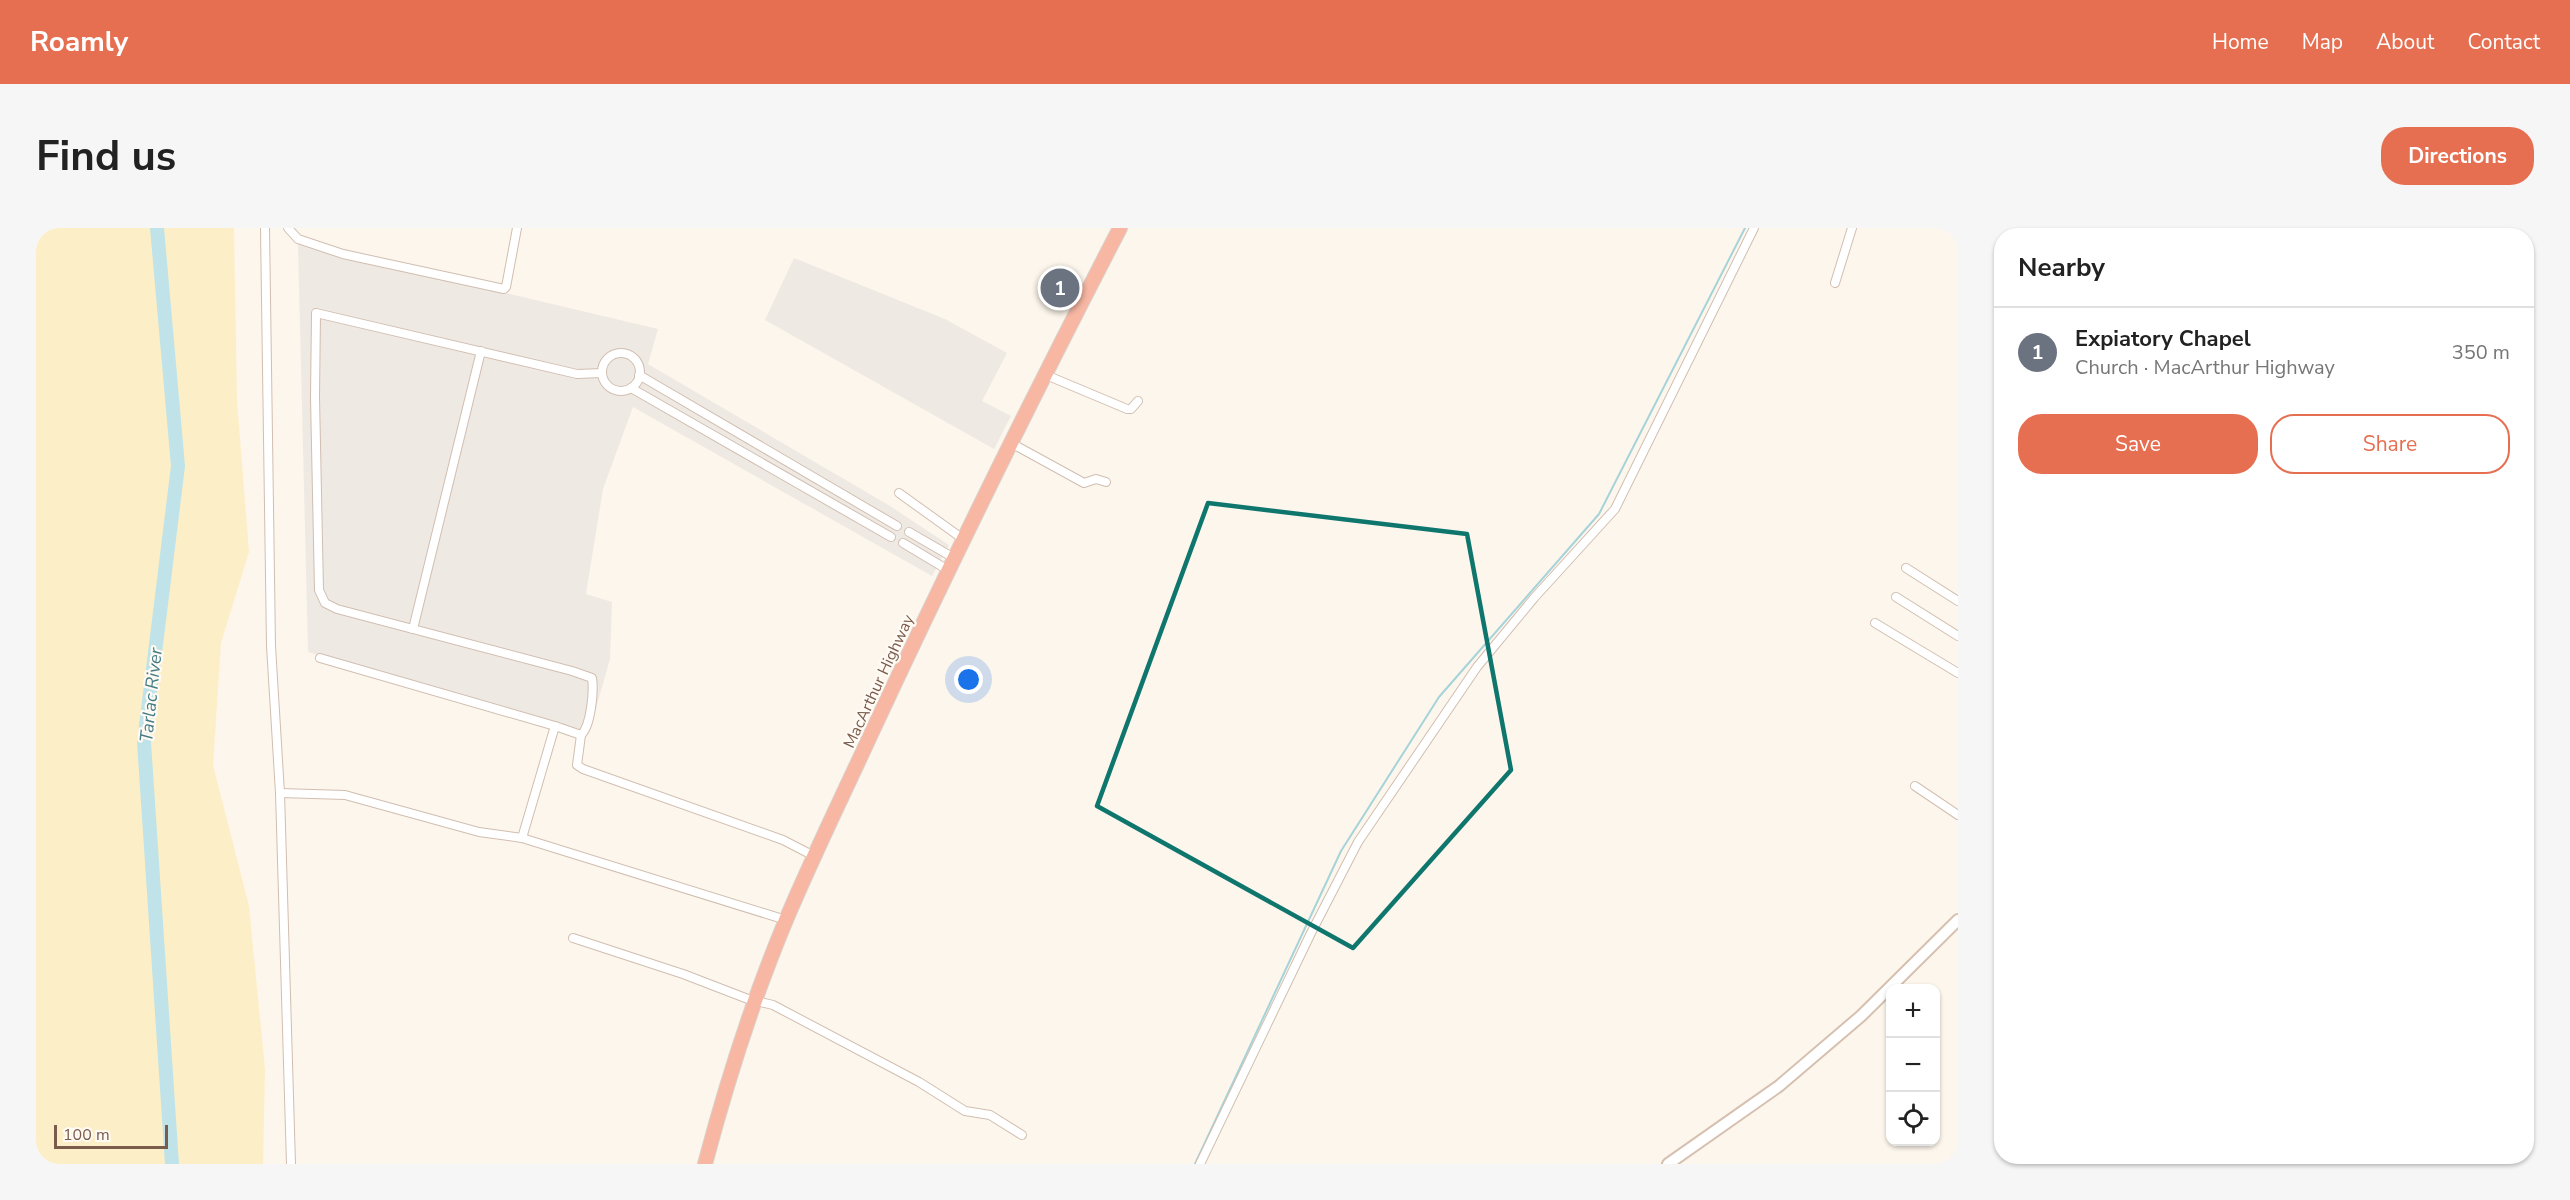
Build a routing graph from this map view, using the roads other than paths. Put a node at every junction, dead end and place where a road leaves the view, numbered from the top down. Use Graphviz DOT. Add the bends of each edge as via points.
graph roads {
  1 [pos="266,228"];
  2 [pos="288,228"];
  3 [pos="517,228"];
  4 [pos="1120,228"];
  5 [pos="1754,228"];
  6 [pos="1852,228"];
  7 [pos="1835,283"];
  8 [pos="481,351"];
  9 [pos="602,373"];
  10 [pos="639,375"];
  11 [pos="1046,375"];
  12 [pos="631,388"];
  13 [pos="1138,401"];
  14 [pos="709,416"];
  15 [pos="702,429"];
  16 [pos="1011,443"];
  17 [pos="770,452"];
  18 [pos="763,464"];
  19 [pos="1106,482"];
  20 [pos="829,486"];
  21 [pos="899,493"];
  22 [pos="824,499"];
  23 [pos="897,525"];
  24 [pos="909,532"];
  25 [pos="891,537"];
  26 [pos="963,539"];
  27 [pos="903,543"];
  28 [pos="951,564"];
  29 [pos="1906,568"];
  30 [pos="1896,597"];
  31 [pos="1958,601"];
  32 [pos="1875,623"];
  33 [pos="413,629"];
  34 [pos="1958,636"];
  35 [pos="320,658"];
  36 [pos="1958,673"];
  37 [pos="555,726"];
  38 [pos="582,735"];
  39 [pos="1915,786"];
  40 [pos="280,793"];
  41 [pos="1958,814"];
  42 [pos="522,838"];
  43 [pos="814,856"];
  44 [pos="786,920"];
  45 [pos="1958,920"];
  46 [pos="573,938"];
  47 [pos="755,999"];
  48 [pos="1022,1135"];
  49 [pos="291,1164"];
  50 [pos="705,1164"];
  51 [pos="1200,1164"];
  52 [pos="1668,1164"];
  1 -- 40 [label="street" via="272,646"];
  2 -- 3 [label="street" via="298,239 344,254 504,289"];
  4 -- 11 [label="highway, MacArthur Highway"];
  5 -- 51 [label="street" via="1616,508 1477,667 1358,842"];
  6 -- 7 [label="street"];
  8 -- 9 [label="street" via="577,374"];
  8 -- 33 [label="street"];
  8 -- 33 [label="street" via="316,313 319,590 325,603 337,609"];
  9 -- 10 [label="street" via="608,357 618,353 636,360"];
  9 -- 12 [label="street" via="612,389"];
  10 -- 12 [label="street"];
  10 -- 14 [label="street"];
  11 -- 13 [label="street" via="1127,409"];
  11 -- 16 [label="highway, MacArthur Highway"];
  12 -- 15 [label="street"];
  14 -- 15 [label="street"];
  14 -- 17 [label="street"];
  15 -- 18 [label="street"];
  16 -- 19 [label="street" via="1084,483 1096,479"];
  16 -- 26 [label="highway, MacArthur Highway"];
  17 -- 18 [label="street"];
  17 -- 20 [label="street"];
  18 -- 22 [label="street"];
  20 -- 22 [label="street"];
  20 -- 23 [label="street"];
  21 -- 26 [label="street"];
  22 -- 25 [label="street"];
  24 -- 28 [label="street"];
  26 -- 28 [label="highway, MacArthur Highway"];
  27 -- 28 [label="street"];
  28 -- 43 [label="highway, MacArthur Highway"];
  29 -- 31 [label="street"];
  30 -- 34 [label="street"];
  32 -- 36 [label="street"];
  33 -- 38 [label="street" via="592,678 591,706"];
  35 -- 37 [label="street"];
  37 -- 38 [label="street"];
  37 -- 42 [label="street"];
  38 -- 43 [label="street" via="577,765 583,770 783,840"];
  39 -- 41 [label="street"];
  40 -- 42 [label="street" via="345,795 479,832"];
  40 -- 49 [label="street"];
  42 -- 44 [label="street"];
  43 -- 44 [label="highway, MacArthur Highway"];
  44 -- 47 [label="highway, MacArthur Highway"];
  45 -- 52 [label="street" via="1861,1016 1779,1086"];
  46 -- 47 [label="street"];
  47 -- 48 [label="street" via="865,1053 965,1111 990,1115"];
  47 -- 50 [label="highway, MacArthur Highway"];
}
